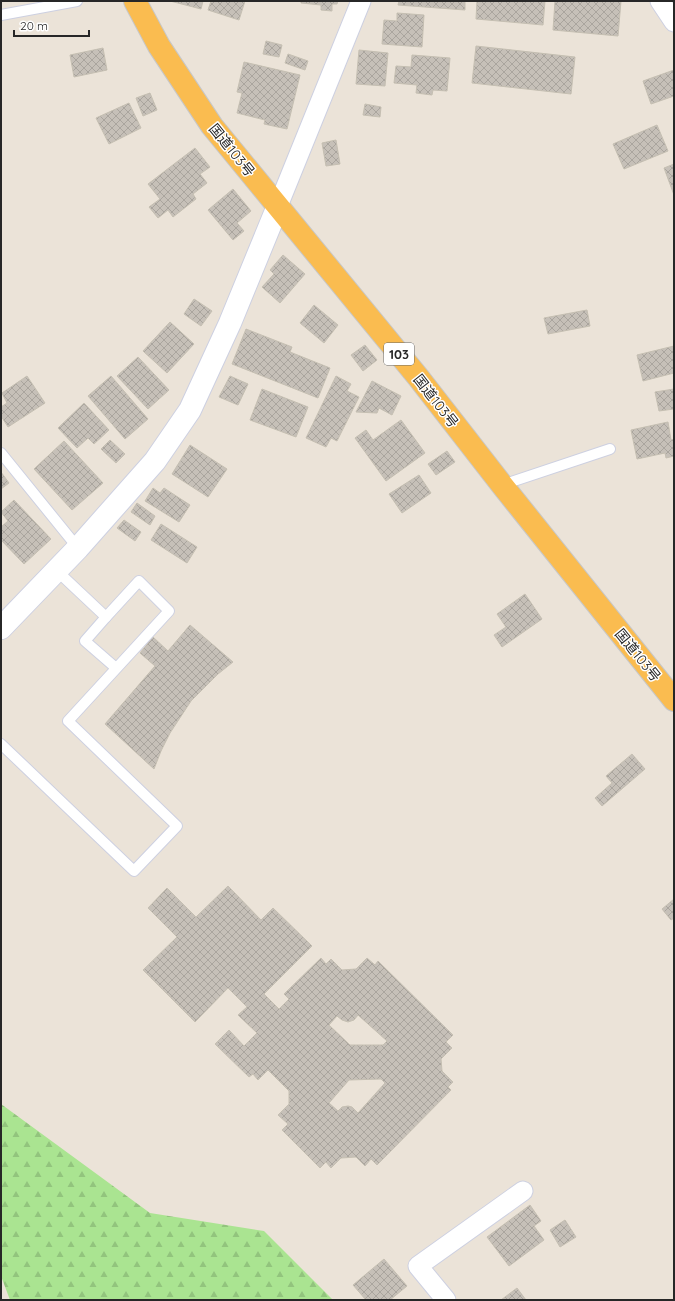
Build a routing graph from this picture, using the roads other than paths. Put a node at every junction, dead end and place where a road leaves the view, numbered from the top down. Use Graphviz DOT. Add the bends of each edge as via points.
graph roads {
  1 [pos="77,1"];
  2 [pos="135,1"];
  3 [pos="361,1"];
  4 [pos="660,1"];
  5 [pos="1,15"];
  6 [pos="674,22"];
  7 [pos="278,206"];
  8 [pos="610,449"];
  9 [pos="1,453"];
  10 [pos="502,485"];
  11 [pos="78,548"];
  12 [pos="56,570"];
  13 [pos="106,617"];
  14 [pos="1,628"];
  15 [pos="116,668"];
  16 [pos="674,700"];
  17 [pos="1,744"];
  18 [pos="523,1191"];
  19 [pos="446,1300"];
  1 -- 5 [label="lane"];
  2 -- 7 [label="highway, 国道103号 / 103" via="159,46 212,126"];
  3 -- 7 [label="street"];
  4 -- 6 [label="street"];
  7 -- 10 [label="highway, 国道103号 / 103" via="418,377"];
  7 -- 11 [label="street" via="190,410 155,461"];
  8 -- 10 [label="lane"];
  9 -- 11 [label="lane"];
  10 -- 16 [label="highway, 国道103号 / 103"];
  11 -- 12 [label="street"];
  12 -- 13 [label="lane"];
  12 -- 14 [label="street"];
  13 -- 15 [label="lane" via="85,641"];
  13 -- 15 [label="lane" via="139,581 169,611"];
  15 -- 17 [label="lane" via="68,721 177,826 134,871"];
  18 -- 19 [label="street" via="418,1266"];
}
